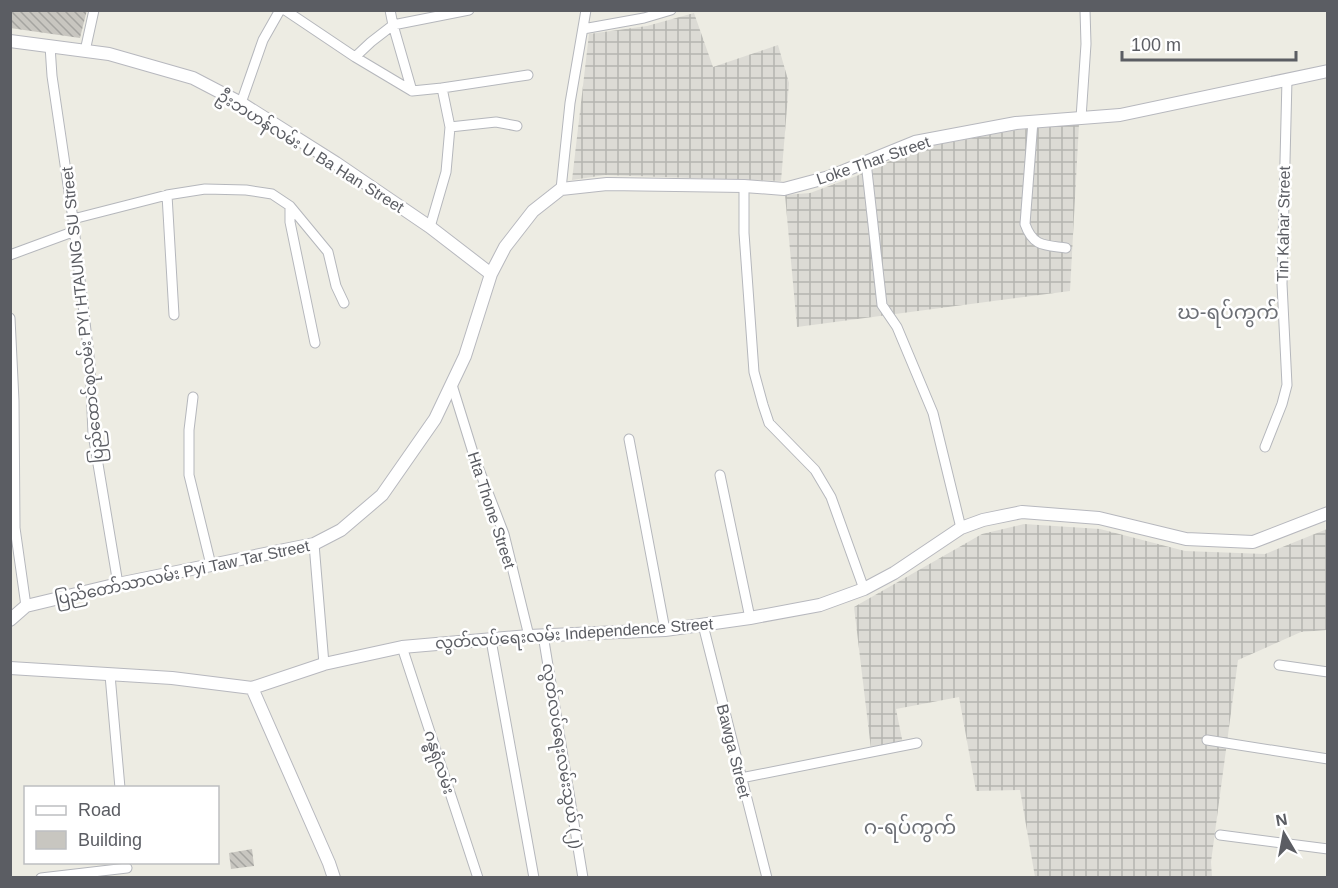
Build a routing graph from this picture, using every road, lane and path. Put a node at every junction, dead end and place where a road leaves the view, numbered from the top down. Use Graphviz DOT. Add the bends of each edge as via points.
graph roads {
  1 [pos="94,10"];
  2 [pos="280,10"];
  3 [pos="285,10"];
  4 [pos="390,10"];
  5 [pos="469,10"];
  6 [pos="586,10"];
  7 [pos="671,10"];
  8 [pos="1085,10"];
  9 [pos="393,25"];
  10 [pos="583,29"];
  11 [pos="10,41"];
  12 [pos="50,46"];
  13 [pos="85,51"];
  14 [pos="355,57"];
  15 [pos="1328,71"];
  16 [pos="528,75"];
  17 [pos="1287,79"];
  18 [pos="442,88"];
  19 [pos="412,91"];
  20 [pos="241,103"];
  21 [pos="1081,118"];
  22 [pos="1033,121"];
  23 [pos="517,126"];
  24 [pos="450,128"];
  25 [pos="866,162"];
  26 [pos="744,186"];
  27 [pos="561,189"];
  28 [pos="167,195"];
  29 [pos="290,206"];
  30 [pos="74,219"];
  31 [pos="429,227"];
  32 [pos="75,231"];
  33 [pos="1066,248"];
  34 [pos="10,255"];
  35 [pos="491,274"];
  36 [pos="345,303"];
  37 [pos="174,315"];
  38 [pos="10,318"];
  39 [pos="315,343"];
  40 [pos="452,385"];
  41 [pos="193,397"];
  42 [pos="629,439"];
  43 [pos="1265,447"];
  44 [pos="720,475"];
  45 [pos="1328,513"];
  46 [pos="961,528"];
  47 [pos="314,544"];
  48 [pos="211,565"];
  49 [pos="118,584"];
  50 [pos="864,589"];
  51 [pos="26,606"];
  52 [pos="750,618"];
  53 [pos="10,620"];
  54 [pos="702,625"];
  55 [pos="665,630"];
  56 [pos="543,635"];
  57 [pos="529,636"];
  58 [pos="491,640"];
  59 [pos="402,647"];
  60 [pos="324,664"];
  61 [pos="1279,665"];
  62 [pos="10,668"];
  63 [pos="1328,672"];
  64 [pos="110,675"];
  65 [pos="252,688"];
  66 [pos="1207,740"];
  67 [pos="916,743"];
  68 [pos="1328,759"];
  69 [pos="741,778"];
  70 [pos="120,786"];
  71 [pos="1220,835"];
  72 [pos="1328,849"];
  73 [pos="128,869"];
  74 [pos="41,878"];
  75 [pos="334,878"];
  76 [pos="478,878"];
  77 [pos="534,878"];
  78 [pos="583,878"];
  79 [pos="767,878"];
  1 -- 13 [label="street"];
  2 -- 20 [label="street" via="263,40"];
  3 -- 14 [label="street"];
  4 -- 9 [label="street"];
  5 -- 9 [label="street"];
  6 -- 10 [label="street"];
  7 -- 10 [label="street"];
  8 -- 21 [label="street"];
  9 -- 14 [label="street"];
  9 -- 19 [label="street"];
  10 -- 27 [label="street"];
  11 -- 12 [label="street, ဦးဘဟန်လမ်း U Ba Han Street"];
  12 -- 13 [label="street, ဦးဘဟန်လမ်း U Ba Han Street"];
  12 -- 30 [label="street, ပြည်ထောင်စုလမ်း PYI HTAUNG SU Street"];
  13 -- 20 [label="street, ဦးဘဟန်လမ်း U Ba Han Street" via="110,54 193,78"];
  14 -- 19 [label="street"];
  15 -- 17 [label="street, Loke Thar Street"];
  16 -- 18 [label="street"];
  17 -- 21 [label="street, Loke Thar Street" via="1120,115"];
  17 -- 43 [label="street, Tin Kahar Street" via="1282,284 1287,385"];
  18 -- 19 [label="street"];
  18 -- 24 [label="street"];
  20 -- 31 [label="street, ဦးဘဟန်လမ်း U Ba Han Street"];
  21 -- 22 [label="street, Loke Thar Street"];
  22 -- 25 [label="street, Loke Thar Street" via="915,142"];
  22 -- 33 [label="street" via="1025,224 1029,237 1041,244"];
  23 -- 24 [label="street" via="496,122"];
  24 -- 31 [label="street" via="446,172"];
  25 -- 26 [label="street, Loke Thar Street" via="784,189"];
  25 -- 46 [label="street" via="882,305 897,327 933,413"];
  26 -- 27 [label="street, Loke Thar Street" via="607,184"];
  26 -- 50 [label="street" via="754,372 763,405 769,423 815,470 831,497"];
  27 -- 35 [label="street" via="533,211 505,247"];
  28 -- 29 [label="street" via="205,189 246,190 272,194"];
  28 -- 30 [label="street"];
  28 -- 37 [label="street"];
  29 -- 36 [label="street" via="328,252 336,286"];
  29 -- 39 [label="street"];
  30 -- 32 [label="street, ပြည်ထောင်စုလမ်း PYI HTAUNG SU Street"];
  31 -- 35 [label="street, ဦးဘဟန်လမ်း U Ba Han Street"];
  32 -- 34 [label="street"];
  32 -- 49 [label="street, ပြည်ထောင်စုလမ်း PYI HTAUNG SU Street" via="90,365 93,434"];
  35 -- 40 [label="street, ပြည်တော်သာလမ်း Pyi Taw Tar Street"];
  38 -- 51 [label="street" via="15,528"];
  40 -- 47 [label="street, ပြည်တော်သာလမ်း Pyi Taw Tar Street" via="435,419 382,495 341,530"];
  40 -- 57 [label="street, Hta Thone Street" via="504,534"];
  41 -- 48 [label="street" via="189,475"];
  42 -- 55 [label="street"];
  44 -- 52 [label="street"];
  45 -- 46 [label="street, လွတ်လပ်ရေးလမ်း Independence Street" via="1253,542 1186,539 1099,518 1022,512"];
  46 -- 50 [label="street, လွတ်လပ်ရေးလမ်း Independence Street"];
  47 -- 48 [label="street, ပြည်တော်သာလမ်း Pyi Taw Tar Street"];
  47 -- 60 [label="street"];
  48 -- 49 [label="street, ပြည်တော်သာလမ်း Pyi Taw Tar Street"];
  49 -- 51 [label="street, ပြည်တော်သာလမ်း Pyi Taw Tar Street"];
  50 -- 52 [label="street, လွတ်လပ်ရေးလမ်း Independence Street" via="820,604"];
  51 -- 53 [label="street, ပြည်တော်သာလမ်း Pyi Taw Tar Street"];
  52 -- 54 [label="street, လွတ်လပ်ရေးလမ်း Independence Street"];
  54 -- 55 [label="street, လွတ်လပ်ရေးလမ်း Independence Street"];
  54 -- 69 [label="street, Bawga Street"];
  55 -- 56 [label="street, လွတ်လပ်ရေးလမ်း Independence Street"];
  56 -- 57 [label="street, လွတ်လပ်ရေးလမ်း Independence Street"];
  56 -- 78 [label="street, လွတ်လပ်ရေးလမ်းသွယ် (၂)"];
  57 -- 58 [label="street, လွတ်လပ်ရေးလမ်း Independence Street"];
  58 -- 59 [label="street, လွတ်လပ်ရေးလမ်း Independence Street"];
  58 -- 77 [label="street"];
  59 -- 60 [label="street, လွတ်လပ်ရေးလမ်း Independence Street"];
  59 -- 76 [label="street, ဂန္ဓရုံလမ်း"];
  60 -- 65 [label="street, လွတ်လပ်ရေးလမ်း Independence Street"];
  61 -- 63 [label="street"];
  62 -- 64 [label="street, လွတ်လပ်ရေးလမ်း Independence Street"];
  64 -- 65 [label="street, လွတ်လပ်ရေးလမ်း Independence Street"];
  64 -- 70 [label="street"];
  65 -- 75 [label="street"];
  66 -- 68 [label="street"];
  67 -- 69 [label="street"];
  69 -- 79 [label="street, Bawga Street"];
  71 -- 72 [label="street"];
  73 -- 74 [label="street"];
}
